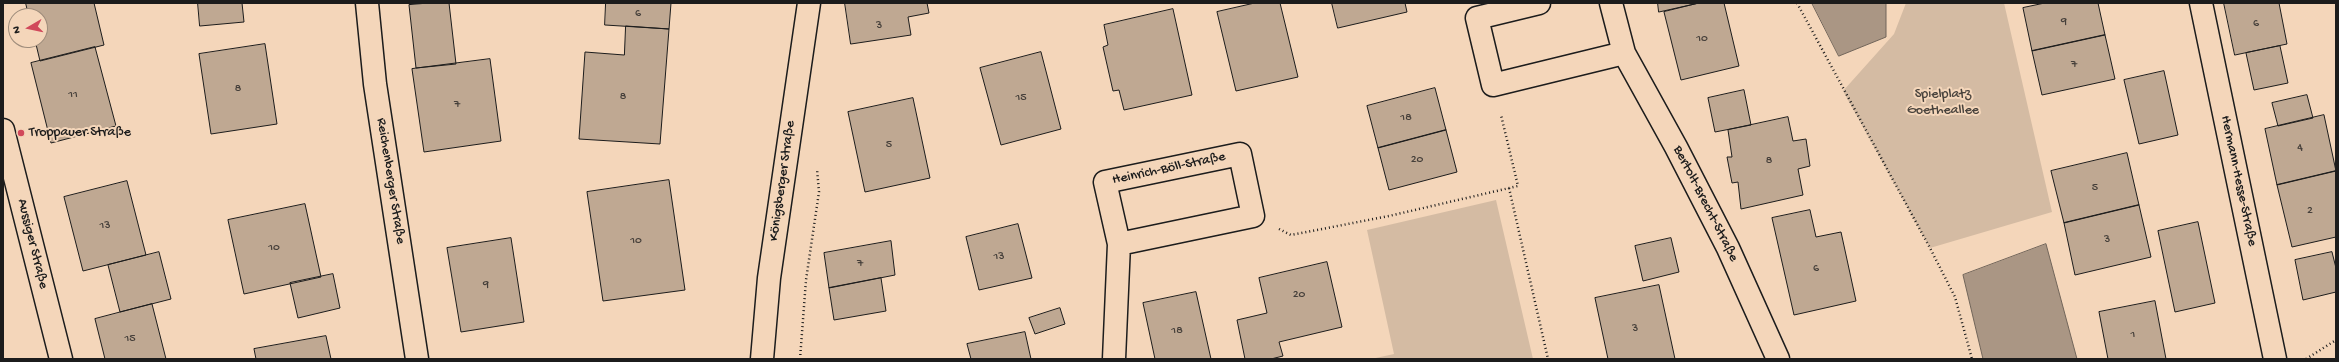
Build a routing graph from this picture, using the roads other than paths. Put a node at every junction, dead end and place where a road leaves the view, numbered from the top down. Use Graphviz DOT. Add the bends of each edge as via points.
graph roads {
  1 [pos="367,3"];
  2 [pos="809,3"];
  3 [pos="1539,3"];
  4 [pos="1611,3"];
  5 [pos="2200,3"];
  6 [pos="1624,53"];
  7 [pos="3,130"];
  8 [pos="1119,244"];
  9 [pos="61,359"];
  10 [pos="417,359"];
  11 [pos="762,359"];
  12 [pos="1114,359"];
  13 [pos="1778,359"];
  14 [pos="2274,359"];
  1 -- 10 [label="street, Reichenberger Straße" via="375,84"];
  2 -- 11 [label="street, Königsberger Straße" via="770,270"];
  3 -- 6 [label="street" via="1477,18 1493,85"];
  4 -- 6 [label="street, Bertolt-Brecht-Straße"];
  5 -- 14 [label="street, Hermann-Hesse-Straße"];
  6 -- 13 [label="street, Bertolt-Brecht-Straße" via="1728,248"];
  7 -- 9 [label="street, Aussiger Straße"];
  8 -- 8 [label="street, Heinrich-Böll-Straße" via="1253,216 1240,154 1105,182"];
  8 -- 12 [label="street, Heinrich-Böll-Straße"];
}
